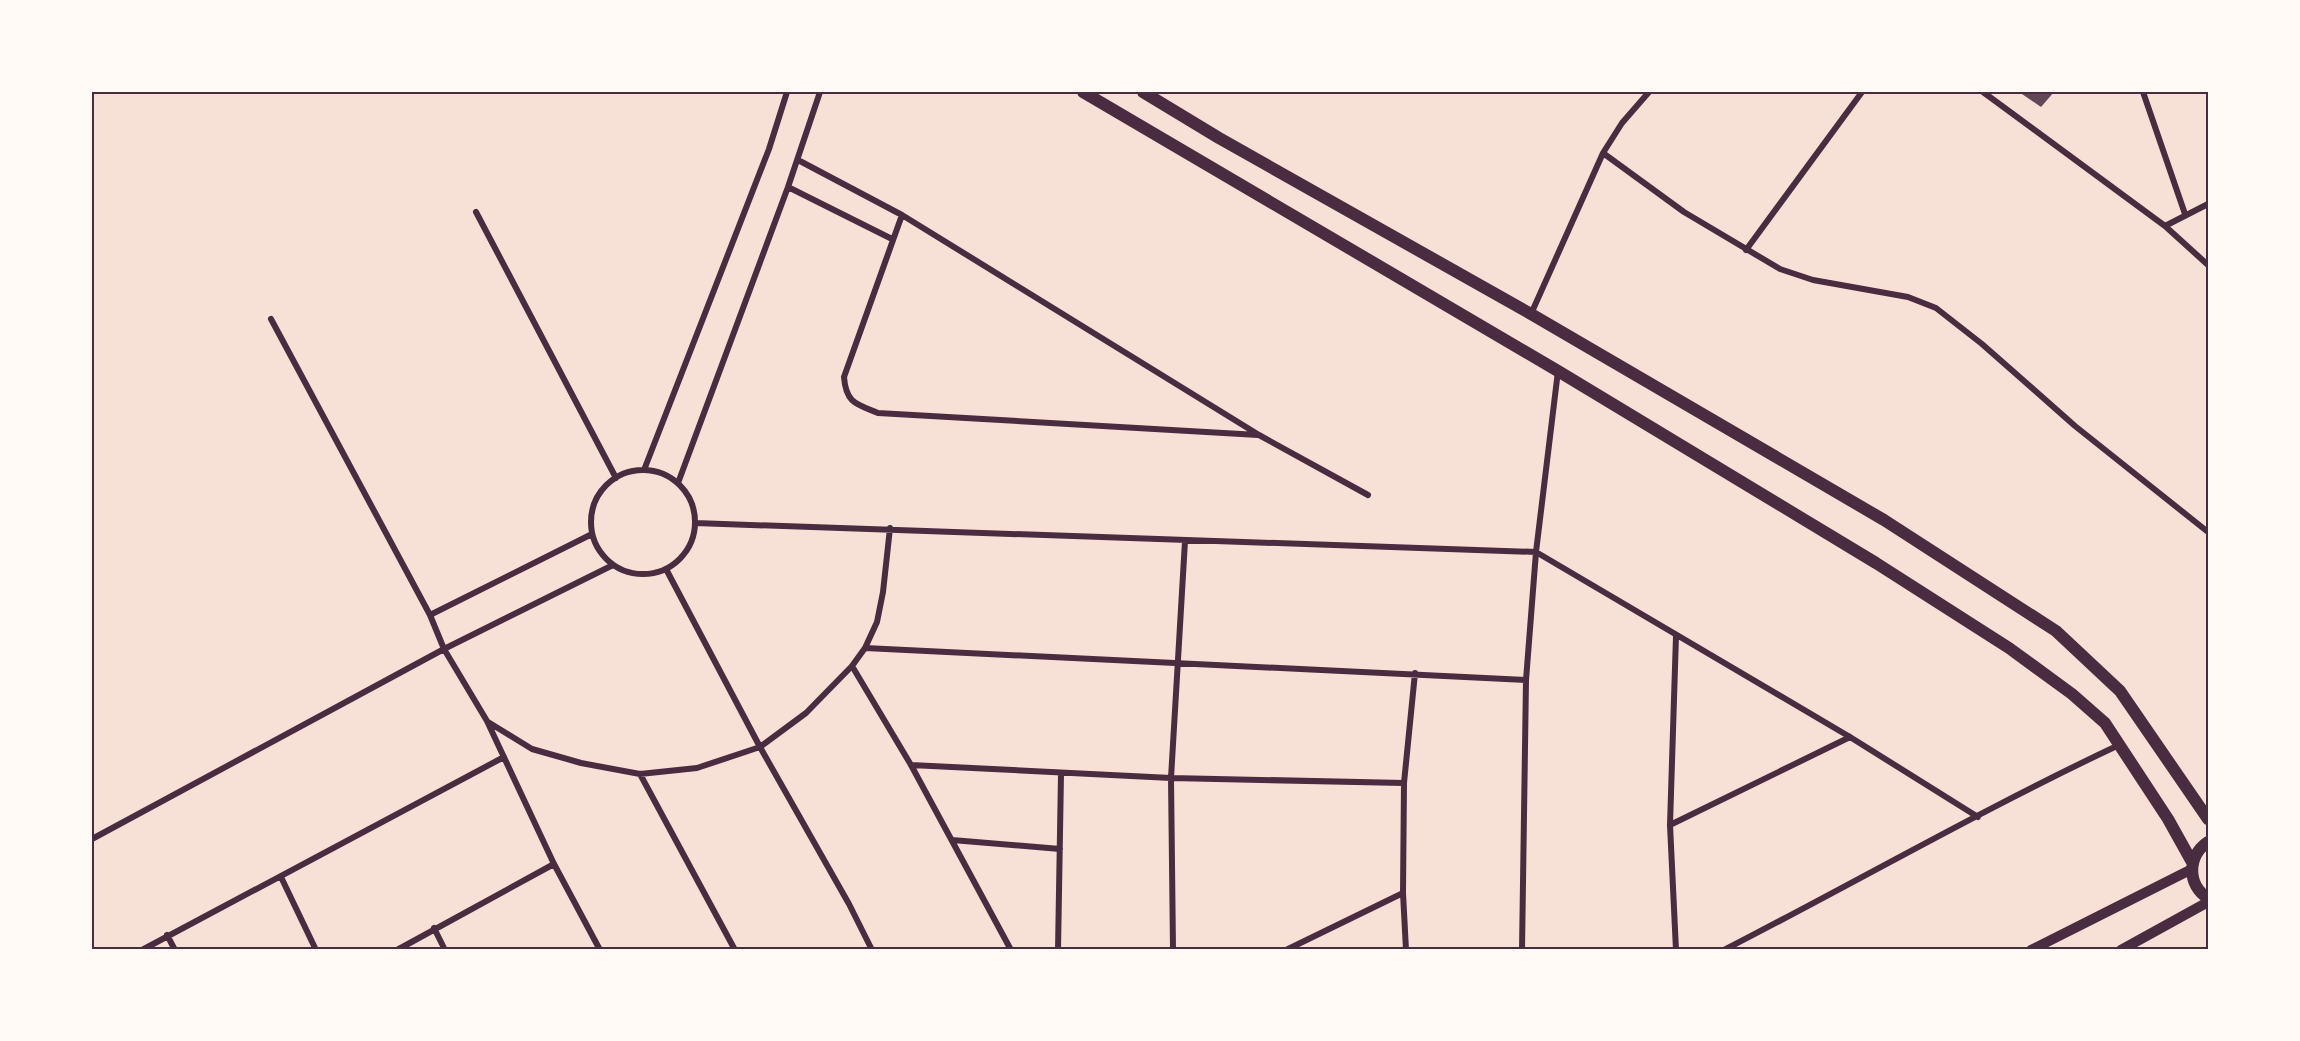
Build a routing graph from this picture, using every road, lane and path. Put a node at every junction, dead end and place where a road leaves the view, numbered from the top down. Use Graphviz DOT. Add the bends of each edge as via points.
graph roads {
  1 [pos="787,92"];
  2 [pos="820,92"];
  3 [pos="1083,92"];
  4 [pos="1143,92"];
  5 [pos="1649,92"];
  6 [pos="1862,92"];
  7 [pos="1983,92"];
  8 [pos="2143,92"];
  9 [pos="1603,153"];
  10 [pos="798,160"];
  11 [pos="788,187"];
  12 [pos="2208,204"];
  13 [pos="476,212"];
  14 [pos="2185,214"];
  15 [pos="902,215"];
  16 [pos="2165,226"];
  17 [pos="892,239"];
  18 [pos="1746,250"];
  19 [pos="2208,265"];
  20 [pos="1531,314"];
  21 [pos="271,319"];
  22 [pos="1558,371"];
  23 [pos="1259,435"];
  24 [pos="644,470"];
  25 [pos="616,478"];
  26 [pos="678,483"];
  27 [pos="1368,495"];
  28 [pos="695,523"];
  29 [pos="890,528"];
  30 [pos="2208,531"];
  31 [pos="592,534"];
  32 [pos="1185,541"];
  33 [pos="1536,552"];
  34 [pos="613,565"];
  35 [pos="666,569"];
  36 [pos="430,615"];
  37 [pos="1676,636"];
  38 [pos="865,648"];
  39 [pos="444,650"];
  40 [pos="1180,662"];
  41 [pos="852,666"];
  42 [pos="1415,673"];
  43 [pos="1526,680"];
  44 [pos="487,721"];
  45 [pos="1850,737"];
  46 [pos="2120,745"];
  47 [pos="760,747"];
  48 [pos="504,757"];
  49 [pos="911,765"];
  50 [pos="640,774"];
  51 [pos="1061,774"];
  52 [pos="1172,778"];
  53 [pos="1404,783"];
  54 [pos="1978,817"];
  55 [pos="2208,819"];
  56 [pos="1670,825"];
  57 [pos="92,838"];
  58 [pos="952,840"];
  59 [pos="2208,842"];
  60 [pos="1060,849"];
  61 [pos="554,864"];
  62 [pos="2192,866"];
  63 [pos="281,877"];
  64 [pos="1403,893"];
  65 [pos="2208,900"];
  66 [pos="434,928"];
  67 [pos="167,935"];
  68 [pos="2121,949"];
  69 [pos="142,950"];
  70 [pos="175,950"];
  71 [pos="316,950"];
  72 [pos="397,950"];
  73 [pos="445,950"];
  74 [pos="600,950"];
  75 [pos="735,950"];
  76 [pos="872,950"];
  77 [pos="1011,950"];
  78 [pos="1058,950"];
  79 [pos="1173,950"];
  80 [pos="1286,950"];
  81 [pos="1406,950"];
  82 [pos="1522,950"];
  83 [pos="1676,950"];
  84 [pos="1724,950"];
  85 [pos="2031,950"];
  1 -- 24 [label="street" via="770,149"];
  2 -- 10 [label="street"];
  3 -- 22 [label="main road"];
  4 -- 20 [label="main road"];
  5 -- 9 [label="street"];
  6 -- 18 [label="street"];
  7 -- 16 [label="street"];
  8 -- 14 [label="street"];
  9 -- 18 [label="street" via="1684,212"];
  9 -- 20 [label="street"];
  10 -- 11 [label="street"];
  10 -- 15 [label="street"];
  11 -- 17 [label="street"];
  11 -- 26 [label="street"];
  12 -- 14 [label="street"];
  13 -- 25 [label="street"];
  14 -- 16 [label="street"];
  15 -- 17 [label="street"];
  15 -- 23 [label="street"];
  16 -- 19 [label="street"];
  17 -- 23 [label="street" via="844,377 845,392 854,404 878,413"];
  18 -- 30 [label="street" via="1780,269 1813,280 1898,294 1936,308 2075,426"];
  20 -- 55 [label="main road" via="1884,520 2056,631 2120,691"];
  21 -- 36 [label="street"];
  22 -- 33 [label="street"];
  22 -- 46 [label="main road" via="2009,648 2105,723"];
  23 -- 27 [label="street"];
  24 -- 25 [label="street"];
  24 -- 26 [label="street"];
  25 -- 31 [label="street" via="594,505"];
  26 -- 28 [label="street" via="690,498"];
  28 -- 29 [label="street"];
  28 -- 35 [label="street" via="689,548"];
  29 -- 32 [label="street"];
  29 -- 38 [label="street" via="877,622"];
  31 -- 34 [label="street"];
  31 -- 36 [label="street"];
  32 -- 33 [label="street"];
  32 -- 40 [label="street"];
  33 -- 37 [label="street"];
  33 -- 43 [label="street"];
  34 -- 35 [label="street" via="635,574"];
  34 -- 39 [label="street"];
  35 -- 47 [label="street"];
  36 -- 39 [label="street"];
  37 -- 45 [label="street"];
  37 -- 56 [label="street"];
  38 -- 40 [label="street"];
  38 -- 41 [label="street"];
  39 -- 44 [label="street"];
  39 -- 57 [label="street"];
  40 -- 42 [label="street"];
  40 -- 52 [label="street"];
  41 -- 47 [label="street" via="806,712"];
  41 -- 49 [label="street"];
  42 -- 43 [label="street"];
  42 -- 53 [label="street"];
  43 -- 82 [label="street"];
  44 -- 48 [label="street"];
  44 -- 50 [label="street" via="532,749"];
  45 -- 54 [label="street"];
  45 -- 56 [label="street"];
  46 -- 54 [label="street"];
  46 -- 62 [label="main road" via="2168,819"];
  47 -- 50 [label="street" via="697,768"];
  47 -- 76 [label="street"];
  48 -- 61 [label="street"];
  48 -- 63 [label="street"];
  49 -- 51 [label="street"];
  49 -- 58 [label="street"];
  50 -- 75 [label="street"];
  51 -- 52 [label="street"];
  51 -- 60 [label="street"];
  52 -- 53 [label="street"];
  52 -- 79 [label="street"];
  53 -- 64 [label="street"];
  54 -- 84 [label="street"];
  56 -- 83 [label="street"];
  58 -- 60 [label="street"];
  58 -- 77 [label="street"];
  59 -- 62 [label="main road" via="2198,850"];
  60 -- 78 [label="street"];
  61 -- 66 [label="street"];
  61 -- 74 [label="street"];
  62 -- 65 [label="main road" via="2195,884"];
  62 -- 85 [label="street"];
  63 -- 67 [label="street"];
  63 -- 71 [label="street"];
  64 -- 80 [label="street"];
  64 -- 81 [label="street"];
  65 -- 68 [label="street"];
  66 -- 72 [label="street"];
  66 -- 73 [label="street"];
  67 -- 69 [label="street"];
  67 -- 70 [label="street"];
}
